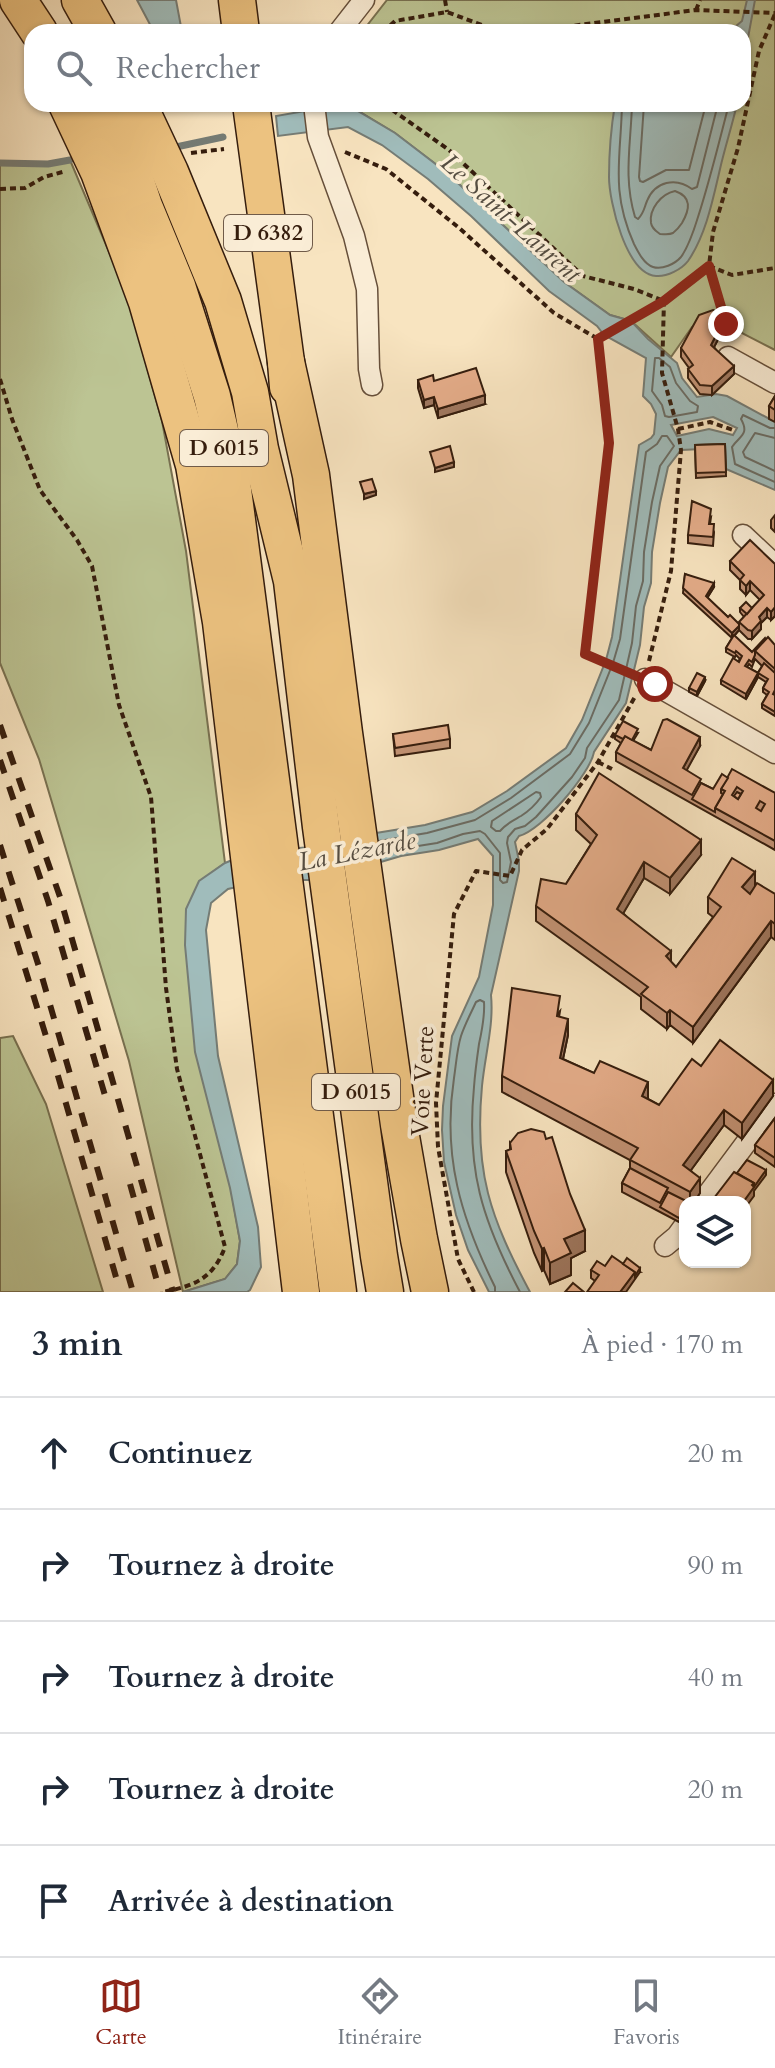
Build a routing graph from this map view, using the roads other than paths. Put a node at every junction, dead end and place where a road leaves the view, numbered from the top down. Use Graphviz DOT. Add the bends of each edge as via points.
graph roads {
  1 [pos="17,0"];
  2 [pos="46,0"];
  3 [pos="80,0"];
  4 [pos="237,0"];
  5 [pos="364,0"];
  6 [pos="28,24"];
  7 [pos="34,24"];
  8 [pos="60,24"];
  9 [pos="94,24"];
  10 [pos="240,24"];
  11 [pos="345,24"];
  12 [pos="71,112"];
  13 [pos="91,112"];
  14 [pos="110,112"];
  15 [pos="142,112"];
  16 [pos="252,112"];
  17 [pos="315,112"];
  18 [pos="144,206"];
  19 [pos="728,357"];
  20 [pos="286,362"];
  21 [pos="775,383"];
  22 [pos="372,385"];
  23 [pos="743,535"];
  24 [pos="775,565"];
  25 [pos="292,581"];
  26 [pos="645,679"];
  27 [pos="775,753"];
  28 [pos="262,835"];
  29 [pos="270,896"];
  30 [pos="775,1104"];
  31 [pos="706,1196"];
  32 [pos="679,1233"];
  33 [pos="665,1246"];
  34 [pos="301,1292"];
  35 [pos="338,1292"];
  36 [pos="385,1292"];
  37 [pos="430,1292"];
  1 -- 6 [label="highway"];
  1 -- 7 [label="highway"];
  2 -- 8 [label="highway"];
  3 -- 9 [label="highway"];
  4 -- 10 [label="highway"];
  5 -- 11 [label="street"];
  12 -- 28 [label="highway" via="147,302 194,465"];
  13 -- 18 [label="highway"];
  14 -- 18 [label="highway, D 6015"];
  15 -- 25 [label="highway, D 6015" via="223,301 250,392"];
  16 -- 20 [label="highway, D 6382"];
  17 -- 22 [label="street" via="318,137 368,291"];
  18 -- 28 [label="highway, D 6015" via="177,286 232,482"];
  19 -- 21 [label="street"];
  20 -- 25 [label="highway, D 6382" via="295,498"];
  20 -- 37 [label="highway" via="311,475 399,1125"];
  23 -- 24 [label="street"];
  25 -- 36 [label="highway, D 6015"];
  26 -- 27 [label="street"];
  28 -- 29 [label="highway"];
  29 -- 34 [label="highway"];
  29 -- 35 [label="highway, D 6015"];
  30 -- 31 [label="street"];
  32 -- 33 [label="street"];
}
